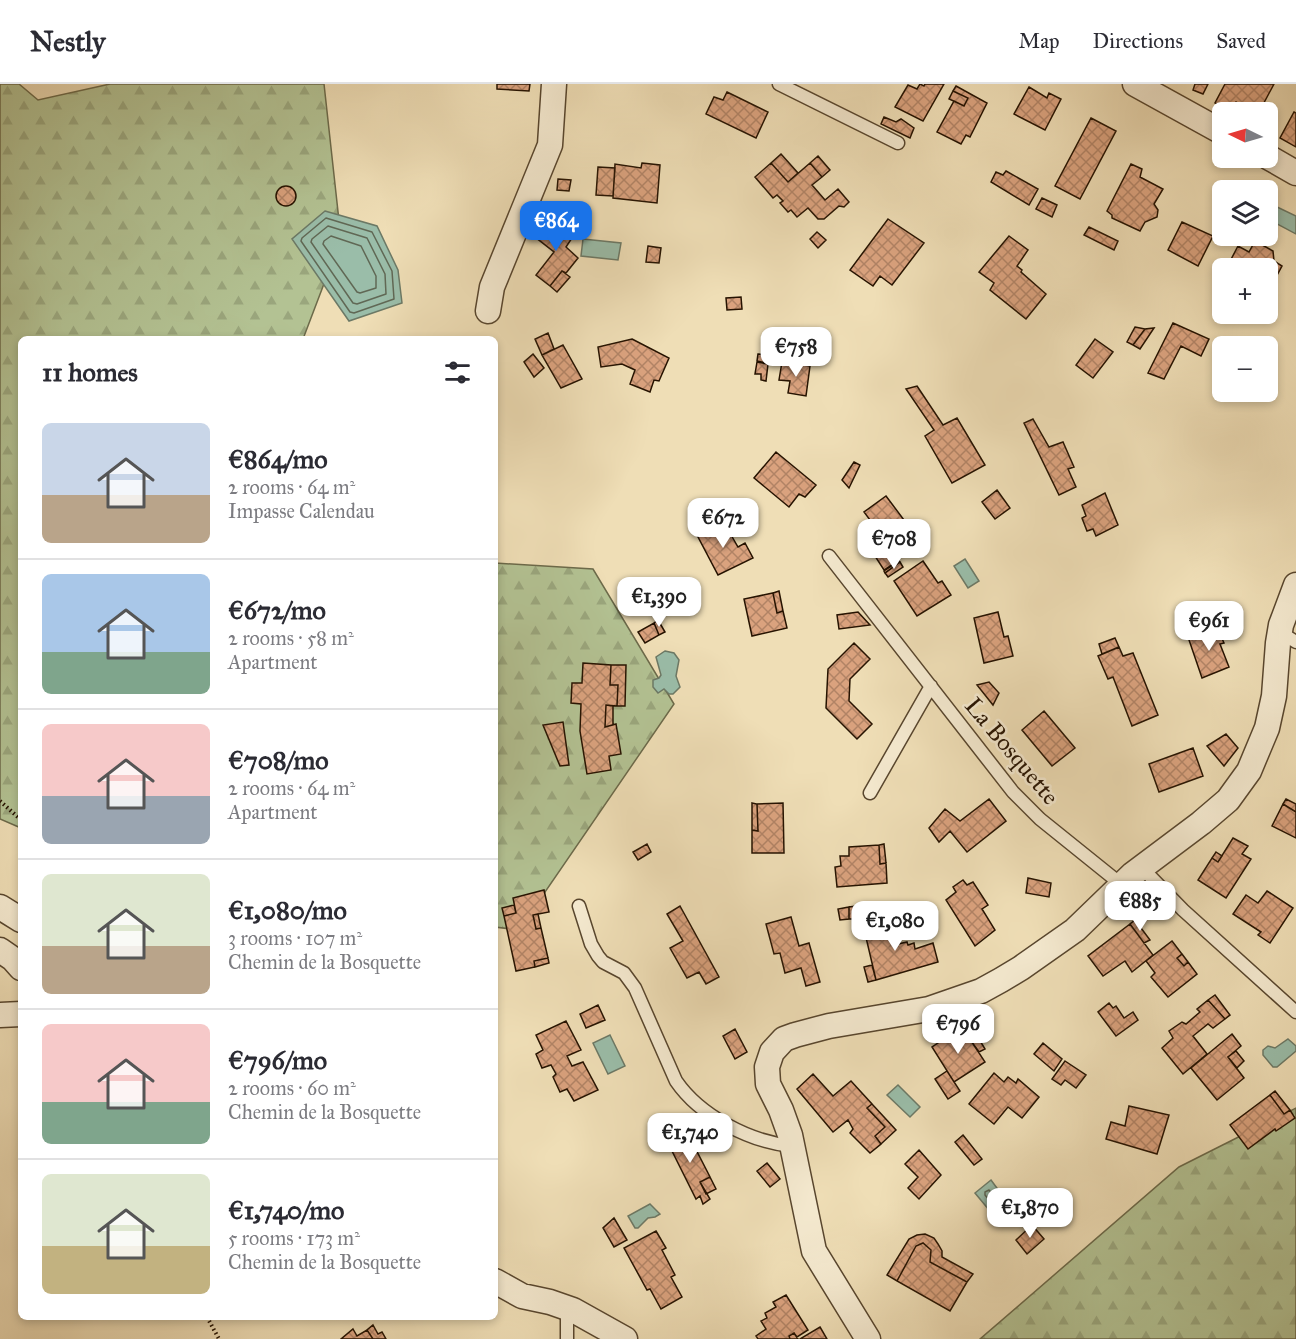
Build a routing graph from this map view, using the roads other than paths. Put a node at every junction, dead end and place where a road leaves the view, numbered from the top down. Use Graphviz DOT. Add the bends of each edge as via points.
graph roads {
  1 [pos="554,84"];
  2 [pos="779,84"];
  3 [pos="1135,84"];
  4 [pos="1212,126"];
  5 [pos="897,143"];
  6 [pos="1278,163"];
  7 [pos="1296,173"];
  8 [pos="488,311"];
  9 [pos="829,556"];
  10 [pos="1296,585"];
  11 [pos="1288,637"];
  12 [pos="931,686"];
  13 [pos="870,793"];
  14 [pos="1142,868"];
  15 [pos="1122,885"];
  16 [pos="579,906"];
  17 [pos="0,907"];
  18 [pos="18,918"];
  19 [pos="0,950"];
  20 [pos="18,965"];
  21 [pos="1296,1012"];
  22 [pos="18,1014"];
  23 [pos="0,1016"];
  24 [pos="792,1146"];
  25 [pos="498,1283"];
  26 [pos="567,1308"];
  27 [pos="567,1339"];
  28 [pos="625,1339"];
  29 [pos="868,1339"];
  1 -- 8 [label="street" via="550,145 492,287"];
  2 -- 5 [label="lane"];
  3 -- 4 [label="street"];
  6 -- 7 [label="street"];
  9 -- 12 [label="lane, La Bosquette"];
  10 -- 11 [label="street"];
  11 -- 14 [label="street" via="1272,711 1249,771 1228,800"];
  12 -- 13 [label="lane"];
  12 -- 15 [label="lane, La Bosquette" via="1013,792 1040,819"];
  14 -- 15 [label="street"];
  14 -- 21 [label="lane"];
  15 -- 24 [label="street" via="1075,930 1022,968 981,991 928,1009 829,1026 784,1039 772,1052 767,1075"];
  16 -- 24 [label="lane" via="598,956 630,979 682,1090 732,1128 771,1144"];
  17 -- 18 [label="street"];
  19 -- 20 [label="street"];
  22 -- 23 [label="street"];
  24 -- 29 [label="street" via="814,1251"];
  25 -- 26 [label="street" via="522,1296"];
  26 -- 27 [label="lane"];
  26 -- 28 [label="street"];
}
